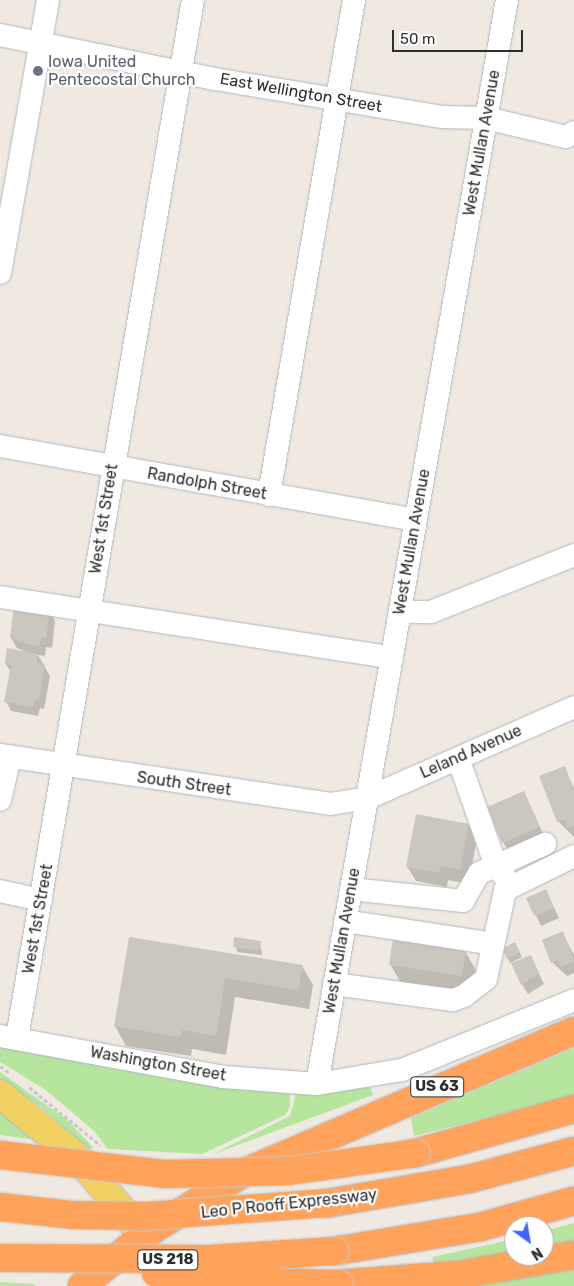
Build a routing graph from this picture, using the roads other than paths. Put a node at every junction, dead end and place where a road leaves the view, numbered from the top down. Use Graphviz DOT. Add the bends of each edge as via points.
graph roads {
  1 [pos="48,0"];
  2 [pos="193,0"];
  3 [pos="354,0"];
  4 [pos="507,0"];
  5 [pos="0,35"];
  6 [pos="40,44"];
  7 [pos="180,73"];
  8 [pos="337,99"];
  9 [pos="486,118"];
  10 [pos="574,132"];
  11 [pos="0,273"];
  12 [pos="0,446"];
  13 [pos="112,468"];
  14 [pos="269,495"];
  15 [pos="416,520"];
  16 [pos="574,554"];
  17 [pos="0,597"];
  18 [pos="89,612"];
  19 [pos="400,612"];
  20 [pos="392,658"];
  21 [pos="574,707"];
  22 [pos="5,756"];
  23 [pos="458,758"];
  24 [pos="64,767"];
  25 [pos="368,798"];
  26 [pos="0,800"];
  27 [pos="545,844"];
  28 [pos="574,856"];
  29 [pos="496,866"];
  30 [pos="511,883"];
  31 [pos="351,889"];
  32 [pos="0,891"];
  33 [pos="41,900"];
  34 [pos="463,901"];
  35 [pos="500,908"];
  36 [pos="346,921"];
  37 [pos="493,944"];
  38 [pos="334,984"];
  39 [pos="574,1000"];
  40 [pos="574,1031"];
  41 [pos="9,1037"];
  42 [pos="317,1084"];
  43 [pos="0,1094"];
  44 [pos="574,1109"];
  45 [pos="574,1151"];
  46 [pos="0,1154"];
  47 [pos="574,1201"];
  48 [pos="0,1207"];
  49 [pos="143,1236"];
  50 [pos="574,1255"];
  51 [pos="0,1258"];
  52 [pos="82,1274"];
  53 [pos="176,1286"];
  1 -- 6 [label="street"];
  2 -- 7 [label="street, West 1st Street"];
  3 -- 8 [label="street"];
  4 -- 9 [label="street, West Mullan Avenue"];
  5 -- 6 [label="street, East Wellington Street"];
  6 -- 7 [label="street, East Wellington Street"];
  6 -- 11 [label="street"];
  7 -- 8 [label="street, East Wellington Street"];
  7 -- 13 [label="street, West 1st Street"];
  8 -- 9 [label="street, East Wellington Street" via="443,117"];
  8 -- 14 [label="street"];
  9 -- 10 [label="street, East Wellington Street" via="566,137"];
  9 -- 15 [label="street, West Mullan Avenue"];
  12 -- 13 [label="street, Randolph Street"];
  13 -- 14 [label="street, Randolph Street"];
  13 -- 18 [label="street, West 1st Street"];
  14 -- 15 [label="street, Randolph Street"];
  15 -- 19 [label="street, West Mullan Avenue"];
  16 -- 19 [label="street" via="431,612"];
  17 -- 18 [label="street"];
  18 -- 20 [label="street"];
  18 -- 24 [label="street, West 1st Street"];
  19 -- 20 [label="street, West Mullan Avenue"];
  20 -- 25 [label="street, West Mullan Avenue"];
  21 -- 23 [label="street, Leland Avenue"];
  22 -- 24 [label="street, South Street"];
  22 -- 26 [label="street"];
  23 -- 25 [label="street, Leland Avenue"];
  23 -- 29 [label="street"];
  24 -- 25 [label="street, South Street" via="330,804"];
  24 -- 33 [label="street, West 1st Street"];
  25 -- 31 [label="street, West Mullan Avenue"];
  27 -- 29 [label="street"];
  28 -- 30 [label="street"];
  29 -- 30 [label="street"];
  29 -- 34 [label="street" via="479,873"];
  30 -- 35 [label="street"];
  31 -- 34 [label="street"];
  31 -- 36 [label="street, West Mullan Avenue"];
  32 -- 33 [label="street"];
  33 -- 41 [label="street, West 1st Street"];
  34 -- 35 [label="street"];
  35 -- 37 [label="street"];
  36 -- 37 [label="street"];
  36 -- 38 [label="street, West Mullan Avenue"];
  37 -- 38 [label="street" via="486,979 476,990 453,1000"];
  38 -- 42 [label="street, West Mullan Avenue"];
  39 -- 42 [label="street, Washington Street" via="402,1070"];
  40 -- 49 [label="highway, US 63" via="301,1144 244,1173"];
  41 -- 42 [label="street, Washington Street" via="224,1077"];
  43 -- 49 [label="main road" via="78,1158"];
  44 -- 46 [label="highway, bridge" via="416,1153 290,1171 164,1174"];
  45 -- 48 [label="highway, Leo P Rooff Expressway, bridge" via="468,1179 329,1203 147,1216 72,1215"];
  47 -- 52 [label="highway, US 218, bridge" via="480,1227 335,1251"];
  49 -- 52 [label="highway, US 63"];
  49 -- 53 [label="main road"];
  50 -- 52 [label="highway, bridge" via="458,1275 340,1284"];
  51 -- 52 [label="highway, US 218, bridge"];
}
